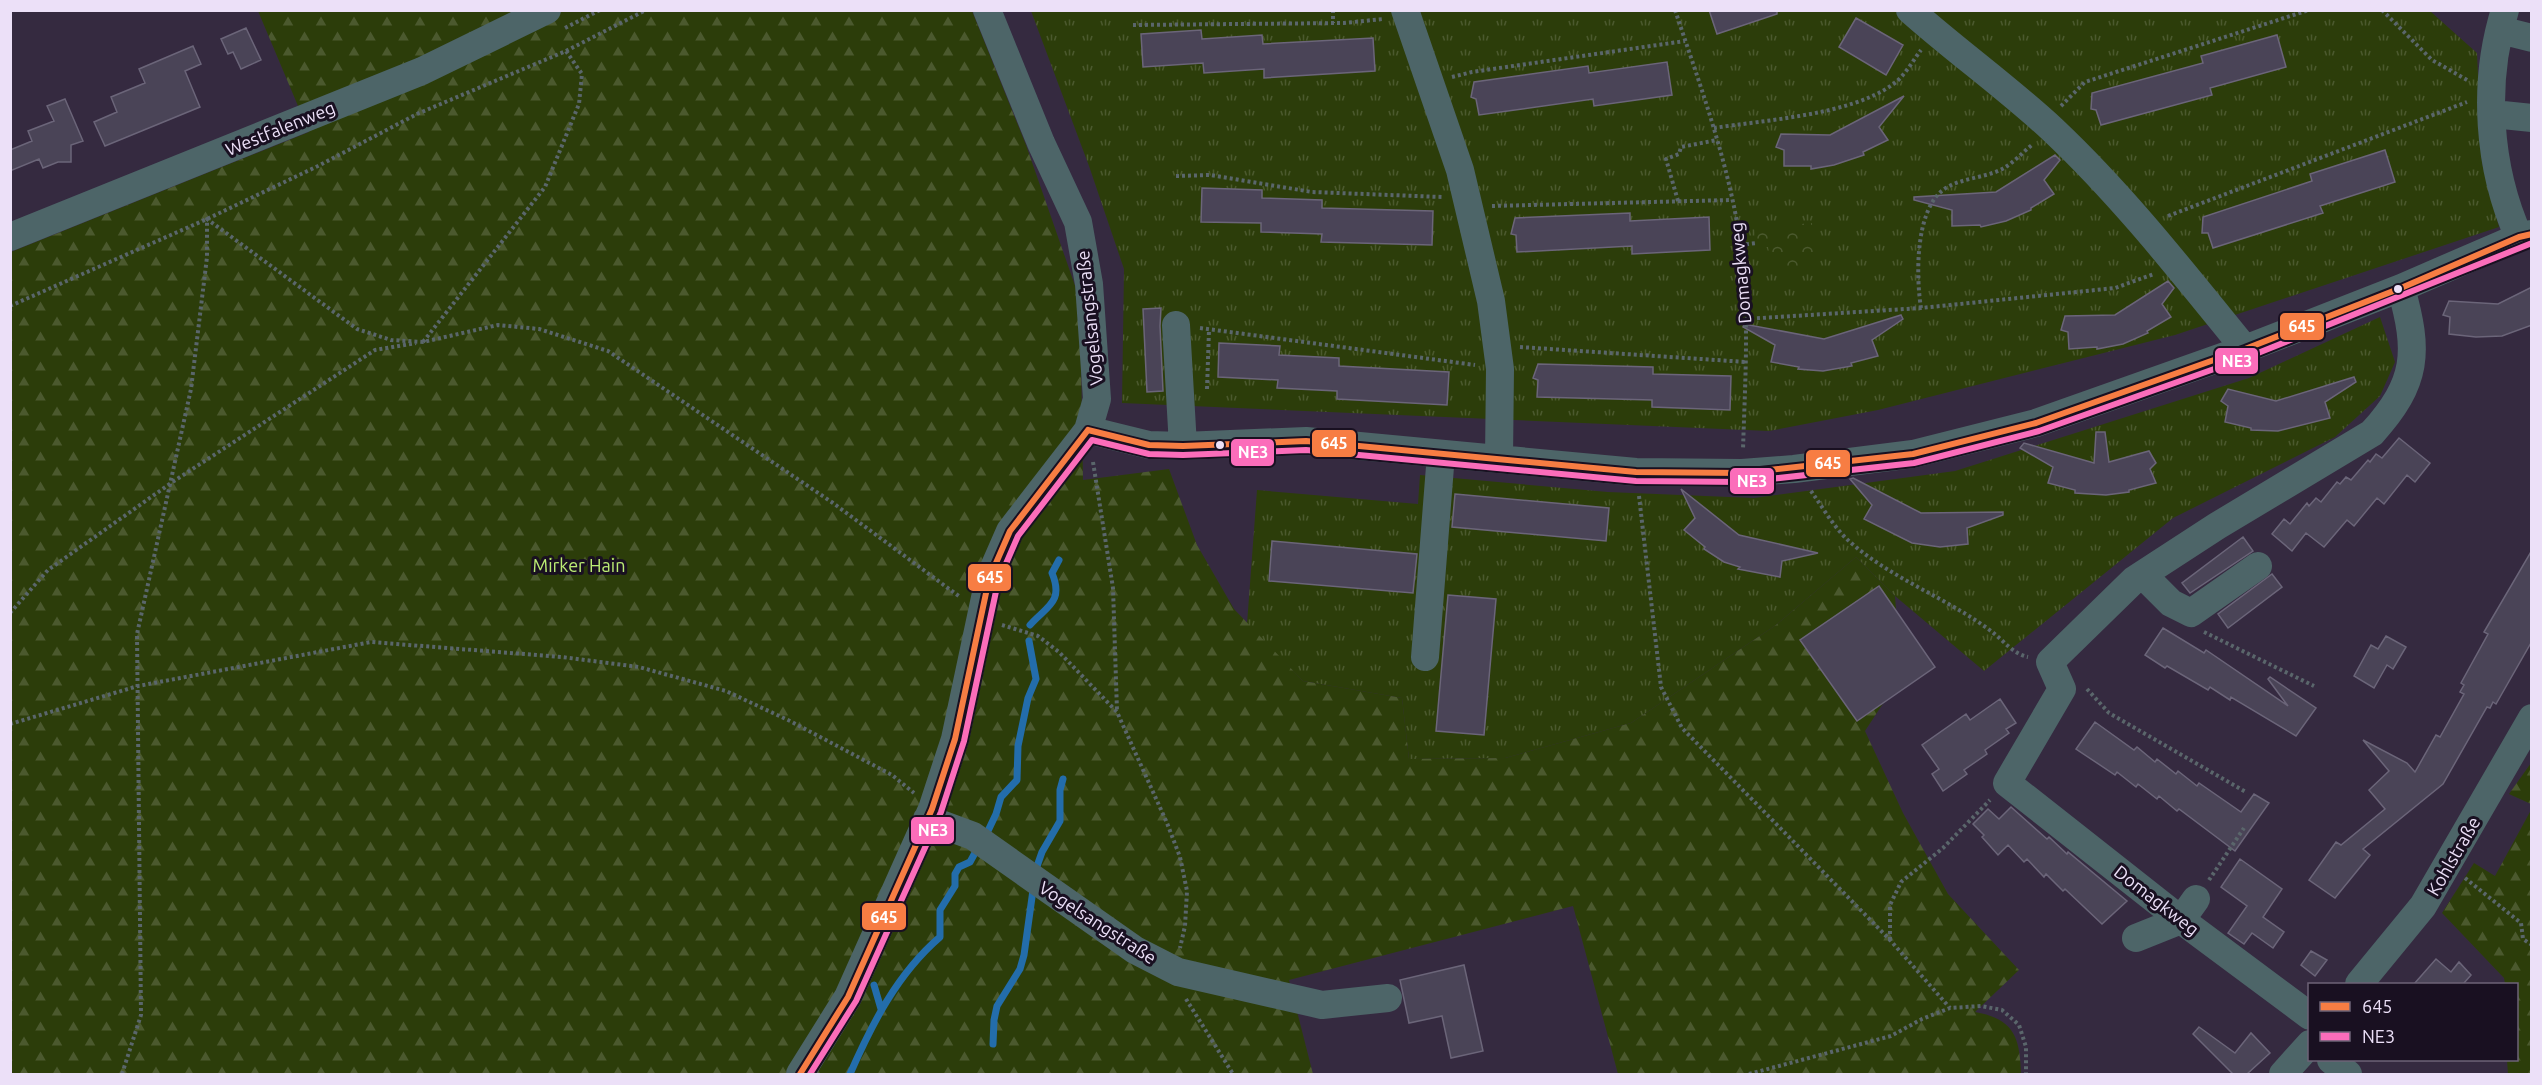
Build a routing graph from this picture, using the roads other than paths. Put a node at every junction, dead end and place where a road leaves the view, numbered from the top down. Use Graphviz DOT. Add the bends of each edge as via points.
graph roads {
  1 [pos="547,10"];
  2 [pos="987,10"];
  3 [pos="1910,10"];
  4 [pos="1407,14"];
  5 [pos="2503,20"];
  6 [pos="2532,38"];
  7 [pos="2492,100"];
  8 [pos="2532,118"];
  9 [pos="2525,235"];
  10 [pos="10,237"];
  11 [pos="2401,288"];
  12 [pos="1176,325"];
  13 [pos="2245,349"];
  14 [pos="1088,430"];
  15 [pos="1183,446"];
  16 [pos="1441,454"];
  17 [pos="1499,458"];
  18 [pos="2258,566"];
  19 [pos="2143,574"];
  20 [pos="1425,657"];
  21 [pos="2532,718"];
  22 [pos="930,814"];
  23 [pos="2189,910"];
  24 [pos="2136,938"];
  25 [pos="2360,983"];
  26 [pos="1388,999"];
  27 [pos="2308,1014"];
  28 [pos="2308,1046"];
  29 [pos="2333,1061"];
  30 [pos="800,1074"];
  31 [pos="2283,1074"];
  32 [pos="2348,1074"];
  1 -- 10 [label="street, Westfalenweg" via="422,71"];
  2 -- 14 [label="street, Vogelsangstraße" via="1078,222 1089,284 1097,399"];
  3 -- 13 [label="street" via="2048,125 2146,226"];
  4 -- 17 [label="street" via="1461,170 1491,302 1499,357"];
  5 -- 6 [label="street"];
  5 -- 7 [label="street"];
  7 -- 8 [label="street"];
  7 -- 9 [label="street" via="2498,180 2507,211"];
  9 -- 11 [label="street"];
  11 -- 13 [label="street"];
  11 -- 19 [label="street" via="2411,325 2413,358 2406,387 2387,417 2372,433"];
  12 -- 15 [label="street"];
  13 -- 17 [label="street" via="2036,423 1913,454 1742,473 1636,472"];
  14 -- 15 [label="street" via="1149,445"];
  14 -- 22 [label="street, Vogelsangstraße" via="1010,531 989,579 955,739"];
  15 -- 16 [label="street" via="1306,441"];
  16 -- 17 [label="street"];
  16 -- 20 [label="street"];
  18 -- 19 [label="street" via="2191,613 2171,603"];
  19 -- 23 [label="street, Domagkweg" via="2050,662 2062,689 2007,783"];
  21 -- 25 [label="street, Kohlstraße" via="2423,906"];
  22 -- 26 [label="street, Vogelsangstraße" via="973,836 1135,950 1178,972 1322,1005"];
  22 -- 30 [label="street, Vogelsangstraße" via="848,997"];
  23 -- 24 [label="street"];
  23 -- 27 [label="street, Domagkweg"];
  28 -- 31 [label="street"];
  29 -- 32 [label="street"];
}
